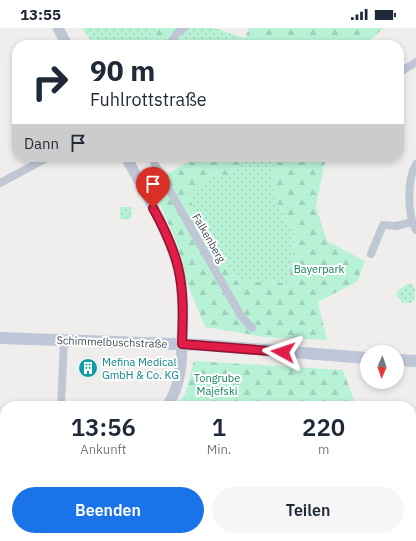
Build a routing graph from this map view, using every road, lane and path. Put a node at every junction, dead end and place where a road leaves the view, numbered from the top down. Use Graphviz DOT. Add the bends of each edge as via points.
graph roads {
  1 [pos="58,28"];
  2 [pos="185,28"];
  3 [pos="64,40"];
  4 [pos="172,40"];
  5 [pos="416,62"];
  6 [pos="404,70"];
  7 [pos="40,162"];
  8 [pos="129,162"];
  9 [pos="154,162"];
  10 [pos="416,164"];
  11 [pos="0,183"];
  12 [pos="414,226"];
  13 [pos="371,254"];
  14 [pos="252,328"];
  15 [pos="0,338"];
  16 [pos="64,340"];
  17 [pos="182,344"];
  18 [pos="360,357"];
  19 [pos="404,360"];
  20 [pos="416,361"];
  21 [pos="61,401"];
  22 [pos="170,401"];
  1 -- 3 [label="street"];
  2 -- 4 [label="street"];
  5 -- 6 [label="street"];
  7 -- 11 [label="street"];
  8 -- 17 [label="street" via="160,220 178,267 182,298"];
  9 -- 14 [label="street, Falkenberg" via="241,316"];
  10 -- 12 [label="street" via="412,172 409,208"];
  12 -- 13 [label="street" via="383,224"];
  15 -- 16 [label="main road, Schimmelbuschstraße"];
  16 -- 17 [label="main road, Schimmelbuschstraße"];
  16 -- 21 [label="street"];
  17 -- 18 [label="main road, Schimmelbuschstraße"];
  17 -- 22 [label="street" via="178,382"];
  19 -- 20 [label="main road"];
}
